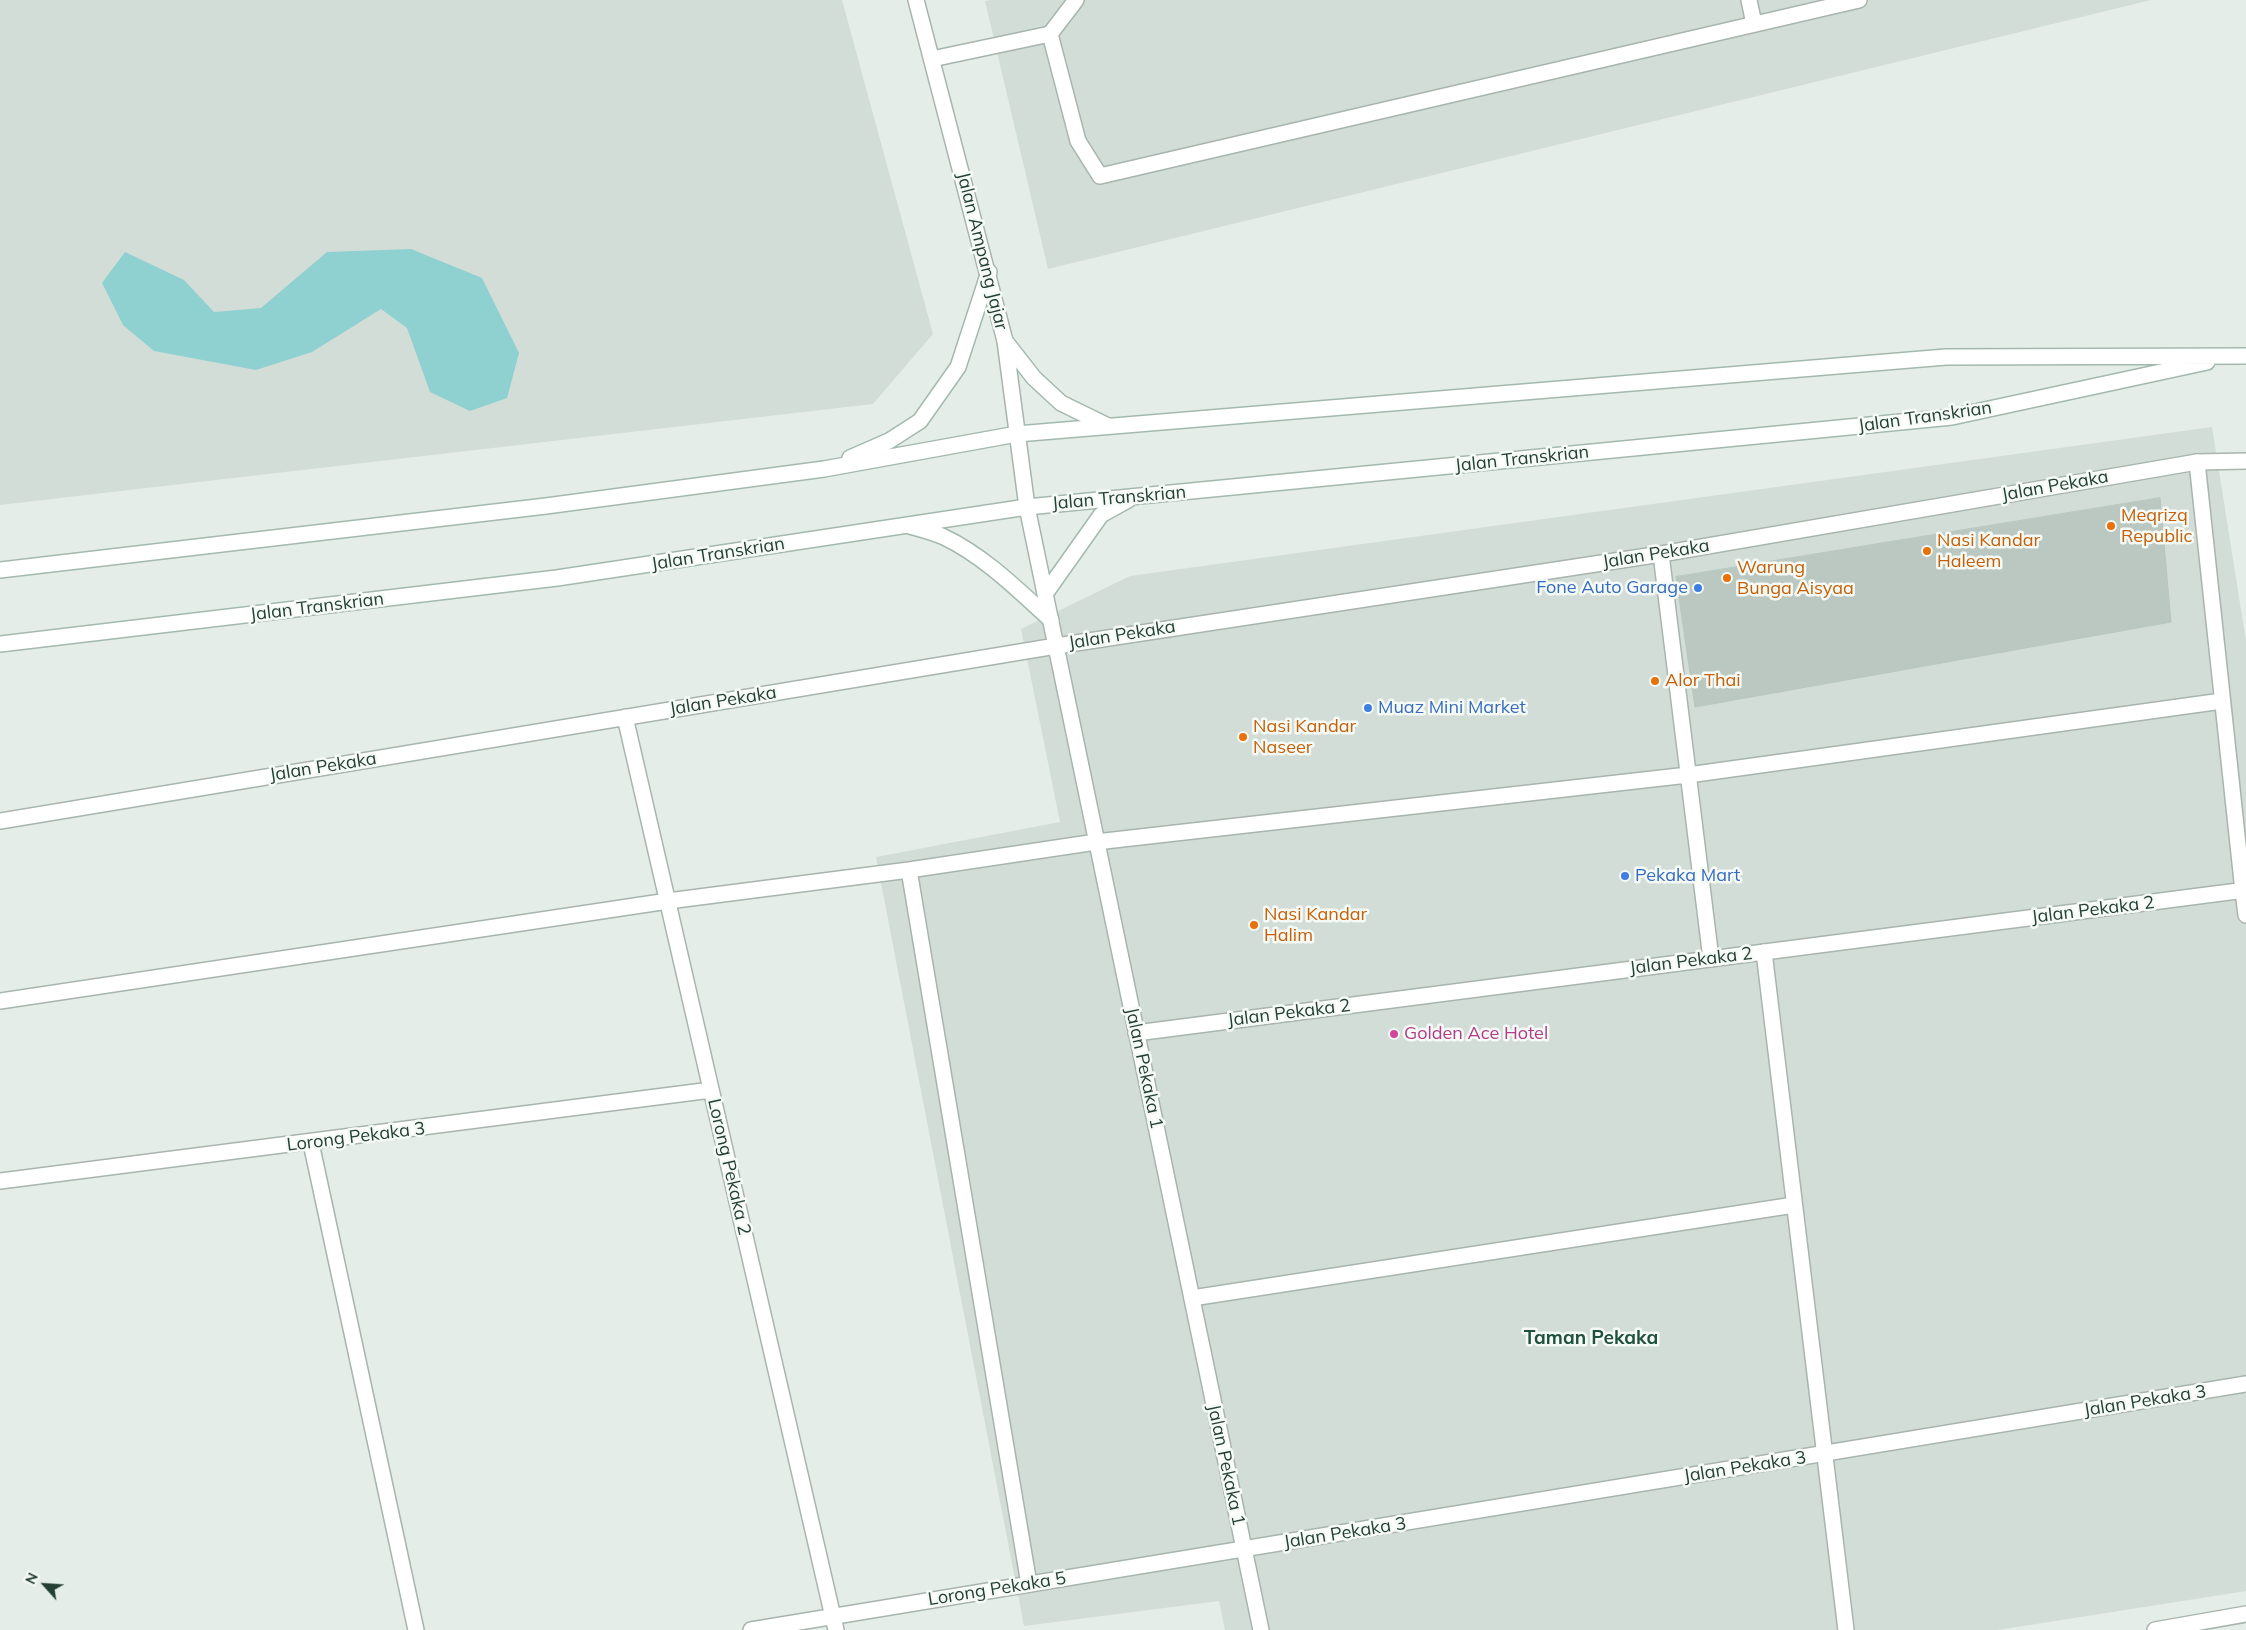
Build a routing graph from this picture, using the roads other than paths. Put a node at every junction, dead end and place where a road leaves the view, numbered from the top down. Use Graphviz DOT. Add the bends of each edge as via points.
graph roads {
  1 [pos="916,0"];
  2 [pos="1076,0"];
  3 [pos="1749,0"];
  4 [pos="1859,0"];
  5 [pos="1754,24"];
  6 [pos="1050,34"];
  7 [pos="932,59"];
  8 [pos="989,272"];
  9 [pos="1006,341"];
  10 [pos="2242,356"];
  11 [pos="1109,427"];
  12 [pos="1017,434"];
  13 [pos="2246,461"];
  14 [pos="2197,462"];
  15 [pos="824,469"];
  16 [pos="1133,497"];
  17 [pos="1027,507"];
  18 [pos="908,525"];
  19 [pos="1661,554"];
  20 [pos="0,570"];
  21 [pos="1045,594"];
  22 [pos="1050,620"];
  23 [pos="0,644"];
  24 [pos="1056,646"];
  25 [pos="2222,701"];
  26 [pos="625,717"];
  27 [pos="1688,775"];
  28 [pos="0,821"];
  29 [pos="1096,842"];
  30 [pos="910,870"];
  31 [pos="2244,890"];
  32 [pos="668,901"];
  33 [pos="2246,915"];
  34 [pos="1764,952"];
  35 [pos="1711,958"];
  36 [pos="0,1001"];
  37 [pos="1136,1033"];
  38 [pos="712,1090"];
  39 [pos="311,1143"];
  40 [pos="0,1182"];
  41 [pos="1794,1205"];
  42 [pos="1192,1298"];
  43 [pos="2246,1384"];
  44 [pos="1824,1454"];
  45 [pos="1244,1549"];
  46 [pos="1029,1584"];
  47 [pos="2246,1614"];
  48 [pos="834,1623"];
  49 [pos="416,1630"];
  50 [pos="751,1630"];
  51 [pos="1261,1630"];
  52 [pos="1846,1630"];
  53 [pos="2155,1630"];
  1 -- 7 [label="street, Jalan Ampang Jajar"];
  2 -- 6 [label="street"];
  3 -- 5 [label="street"];
  4 -- 5 [label="street"];
  5 -- 6 [label="street" via="1100,176 1078,141"];
  6 -- 7 [label="street"];
  7 -- 8 [label="street, Jalan Ampang Jajar"];
  8 -- 9 [label="street, Jalan Ampang Jajar"];
  8 -- 15 [label="street" via="958,367 920,421 889,441"];
  9 -- 11 [label="street" via="1034,378 1061,403"];
  9 -- 12 [label="street, Jalan Ampang Jajar"];
  10 -- 11 [label="street, Jalan Transkrian" via="1946,357"];
  10 -- 16 [label="street, Jalan Transkrian" via="1952,417"];
  11 -- 12 [label="street, Jalan Transkrian"];
  12 -- 15 [label="street, Jalan Transkrian"];
  12 -- 17 [label="street, Jalan Ampang Jajar"];
  13 -- 14 [label="street, Jalan Pekaka"];
  14 -- 19 [label="street, Jalan Pekaka"];
  14 -- 25 [label="street"];
  15 -- 20 [label="street, Jalan Transkrian" via="546,506"];
  16 -- 17 [label="street, Jalan Transkrian"];
  16 -- 21 [label="street" via="1101,515"];
  17 -- 18 [label="street, Jalan Transkrian"];
  17 -- 21 [label="street, Jalan Pekaka 1"];
  18 -- 22 [label="street" via="943,537 974,555"];
  18 -- 23 [label="street, Jalan Transkrian" via="557,578"];
  19 -- 24 [label="street, Jalan Pekaka"];
  19 -- 27 [label="street"];
  21 -- 22 [label="street, Jalan Pekaka 1"];
  22 -- 24 [label="street, Jalan Pekaka 1"];
  24 -- 26 [label="street, Jalan Pekaka"];
  24 -- 29 [label="street, Jalan Pekaka 1"];
  25 -- 27 [label="street"];
  25 -- 31 [label="street"];
  26 -- 28 [label="street, Jalan Pekaka"];
  26 -- 32 [label="street, Lorong Pekaka 2"];
  27 -- 29 [label="street"];
  27 -- 35 [label="street"];
  29 -- 30 [label="street"];
  29 -- 37 [label="street, Jalan Pekaka 1"];
  30 -- 32 [label="street"];
  30 -- 46 [label="street"];
  31 -- 33 [label="street"];
  31 -- 34 [label="street, Jalan Pekaka 2"];
  32 -- 36 [label="street"];
  32 -- 38 [label="street, Lorong Pekaka 2"];
  34 -- 35 [label="street, Jalan Pekaka 2"];
  34 -- 41 [label="street"];
  35 -- 37 [label="street, Jalan Pekaka 2"];
  37 -- 42 [label="street, Jalan Pekaka 1"];
  38 -- 39 [label="street, Lorong Pekaka 3"];
  38 -- 48 [label="street, Lorong Pekaka 2"];
  39 -- 40 [label="street, Lorong Pekaka 3"];
  39 -- 49 [label="street"];
  41 -- 42 [label="street"];
  41 -- 44 [label="street"];
  42 -- 45 [label="street, Jalan Pekaka 1"];
  43 -- 44 [label="street, Jalan Pekaka 3"];
  44 -- 45 [label="street, Jalan Pekaka 3"];
  44 -- 52 [label="street"];
  45 -- 46 [label="street, Lorong Pekaka 5"];
  45 -- 51 [label="street, Jalan Pekaka 1"];
  46 -- 48 [label="street, Lorong Pekaka 5"];
  47 -- 53 [label="street"];
  48 -- 50 [label="street, Lorong Pekaka 5"];
}
